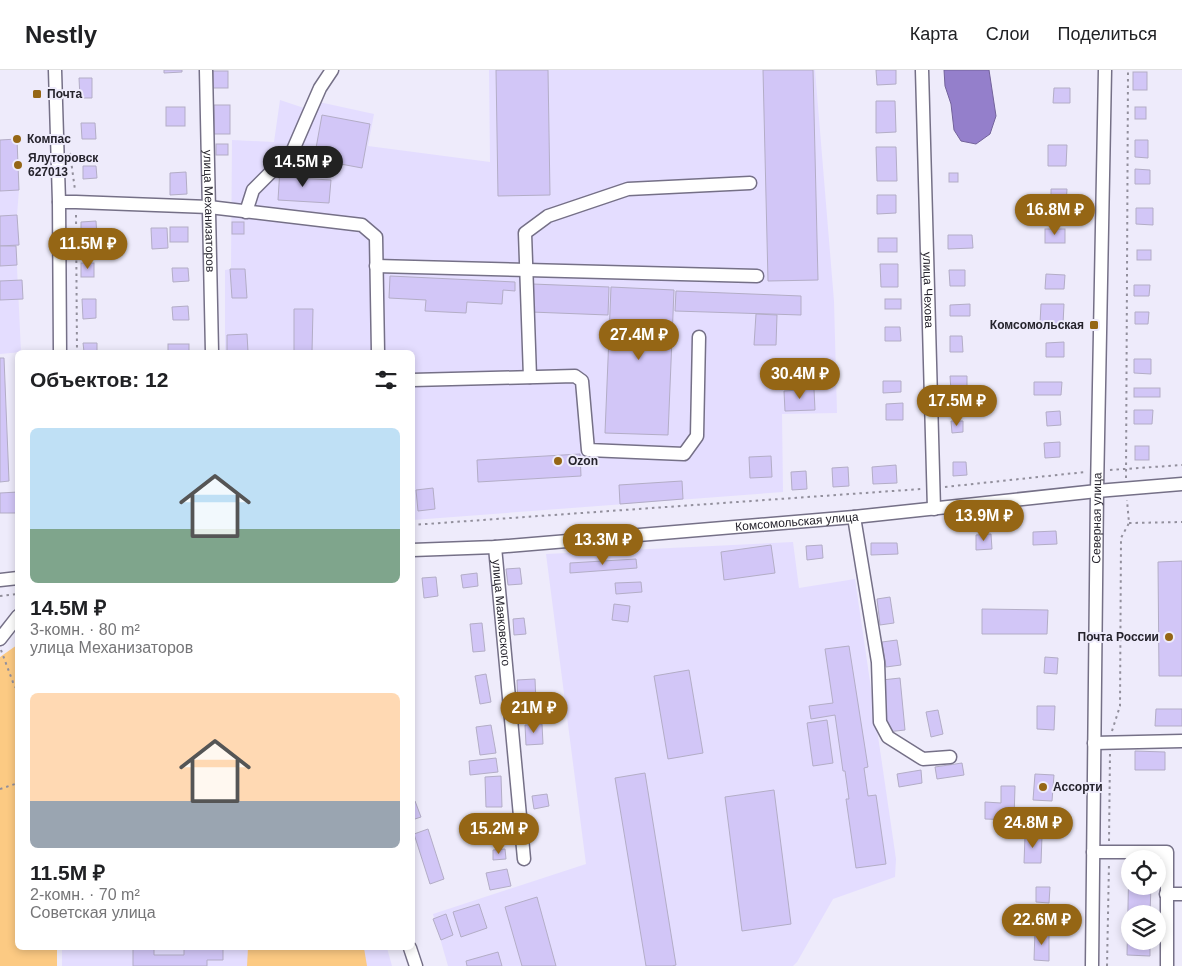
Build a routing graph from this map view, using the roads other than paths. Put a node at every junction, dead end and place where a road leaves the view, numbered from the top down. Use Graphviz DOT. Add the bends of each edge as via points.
graph roads {
  1 [pos="56,70"];
  2 [pos="206,70"];
  3 [pos="332,70"];
  4 [pos="922,70"];
  5 [pos="1105,70"];
  6 [pos="750,183"];
  7 [pos="59,202"];
  8 [pos="209,207"];
  9 [pos="246,212"];
  10 [pos="376,266"];
  11 [pos="526,270"];
  12 [pos="757,276"];
  13 [pos="699,337"];
  14 [pos="60,350"];
  15 [pos="212,350"];
  16 [pos="378,350"];
  17 [pos="530,377"];
  18 [pos="415,380"];
  19 [pos="1182,484"];
  20 [pos="1097,491"];
  21 [pos="934,509"];
  22 [pos="854,517"];
  23 [pos="495,547"];
  24 [pos="415,550"];
  25 [pos="15,578"];
  26 [pos="0,580"];
  27 [pos="15,620"];
  28 [pos="0,639"];
  29 [pos="1182,741"];
  30 [pos="1094,743"];
  31 [pos="950,757"];
  32 [pos="1093,852"];
  33 [pos="1121,852"];
  34 [pos="1166,852"];
  35 [pos="524,859"];
  36 [pos="1166,894"];
  37 [pos="1182,894"];
  38 [pos="411,950"];
  39 [pos="416,966"];
  40 [pos="1092,966"];
  41 [pos="1167,966"];
  1 -- 7 [label="street"];
  2 -- 8 [label="street, улица Механизаторов"];
  3 -- 9 [label="street" via="293,150 253,190"];
  4 -- 21 [label="street, улица Чехова"];
  5 -- 20 [label="street, Северная улица"];
  6 -- 11 [label="street" via="628,189 548,216 525,233"];
  7 -- 8 [label="street"];
  7 -- 14 [label="street"];
  8 -- 9 [label="street"];
  8 -- 15 [label="street, улица Механизаторов"];
  9 -- 10 [label="street" via="362,224 376,237"];
  10 -- 11 [label="street"];
  10 -- 16 [label="street"];
  11 -- 12 [label="street"];
  11 -- 17 [label="street"];
  13 -- 17 [label="street" via="697,436 684,454 588,450 582,381 575,376"];
  17 -- 18 [label="street"];
  19 -- 20 [label="street, Комсомольская улица"];
  20 -- 21 [label="street, Комсомольская улица"];
  20 -- 30 [label="street, Северная улица"];
  21 -- 22 [label="street, Комсомольская улица"];
  22 -- 23 [label="street, Комсомольская улица"];
  22 -- 31 [label="street" via="878,662 880,722 888,737 923,759"];
  23 -- 24 [label="street, Комсомольская улица"];
  23 -- 35 [label="street, улица Маяковского"];
  25 -- 26 [label="street"];
  27 -- 28 [label="street"];
  29 -- 30 [label="street"];
  30 -- 32 [label="street, Северная улица"];
  32 -- 33 [label="street"];
  32 -- 40 [label="street, Северная улица"];
  34 -- 36 [label="street"];
  36 -- 37 [label="street"];
  36 -- 41 [label="street"];
  38 -- 39 [label="street"];
}
